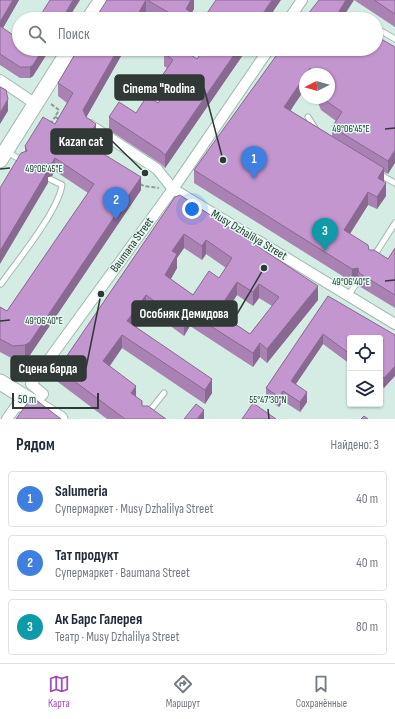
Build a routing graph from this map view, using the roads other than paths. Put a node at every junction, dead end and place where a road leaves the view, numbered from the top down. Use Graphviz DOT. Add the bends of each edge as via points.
graph roads {
  1 [pos="102,0"];
  2 [pos="302,0"];
  3 [pos="94,12"];
  4 [pos="294,12"];
  5 [pos="383,32"];
  6 [pos="395,39"];
  7 [pos="66,56"];
  8 [pos="264,56"];
  9 [pos="0,80"];
  10 [pos="41,103"];
  11 [pos="308,117"];
  12 [pos="90,125"];
  13 [pos="318,133"];
  14 [pos="3,155"];
  15 [pos="23,162"];
  16 [pos="375,171"];
  17 [pos="50,179"];
  18 [pos="395,183"];
  19 [pos="173,189"];
  20 [pos="395,224"];
  21 [pos="371,260"];
  22 [pos="0,284"];
  23 [pos="356,284"];
  24 [pos="348,296"];
  25 [pos="395,324"];
  26 [pos="0,382"];
  27 [pos="164,392"];
  28 [pos="25,401"];
  29 [pos="145,417"];
  30 [pos="7,419"];
  31 [pos="60,419"];
  1 -- 3 [label="street"];
  2 -- 4 [label="street"];
  5 -- 6 [label="lane"];
  7 -- 10 [label="street"];
  8 -- 19 [label="street, Baumana Street"];
  9 -- 10 [label="street"];
  10 -- 14 [label="street"];
  11 -- 13 [label="lane"];
  12 -- 19 [label="street, Musy Dzhalilya Street" via="156,169"];
  14 -- 15 [label="lane"];
  16 -- 18 [label="lane"];
  17 -- 22 [label="lane" via="62,186 53,210"];
  19 -- 24 [label="street, Musy Dzhalilya Street"];
  19 -- 28 [label="street, Baumana Street" via="31,384 43,394"];
  20 -- 21 [label="lane"];
  23 -- 24 [label="lane"];
  24 -- 25 [label="street, Musy Dzhalilya Street"];
  26 -- 28 [label="street"];
  27 -- 29 [label="lane"];
  28 -- 30 [label="street, Baumana Street"];
  28 -- 31 [label="street"];
}
